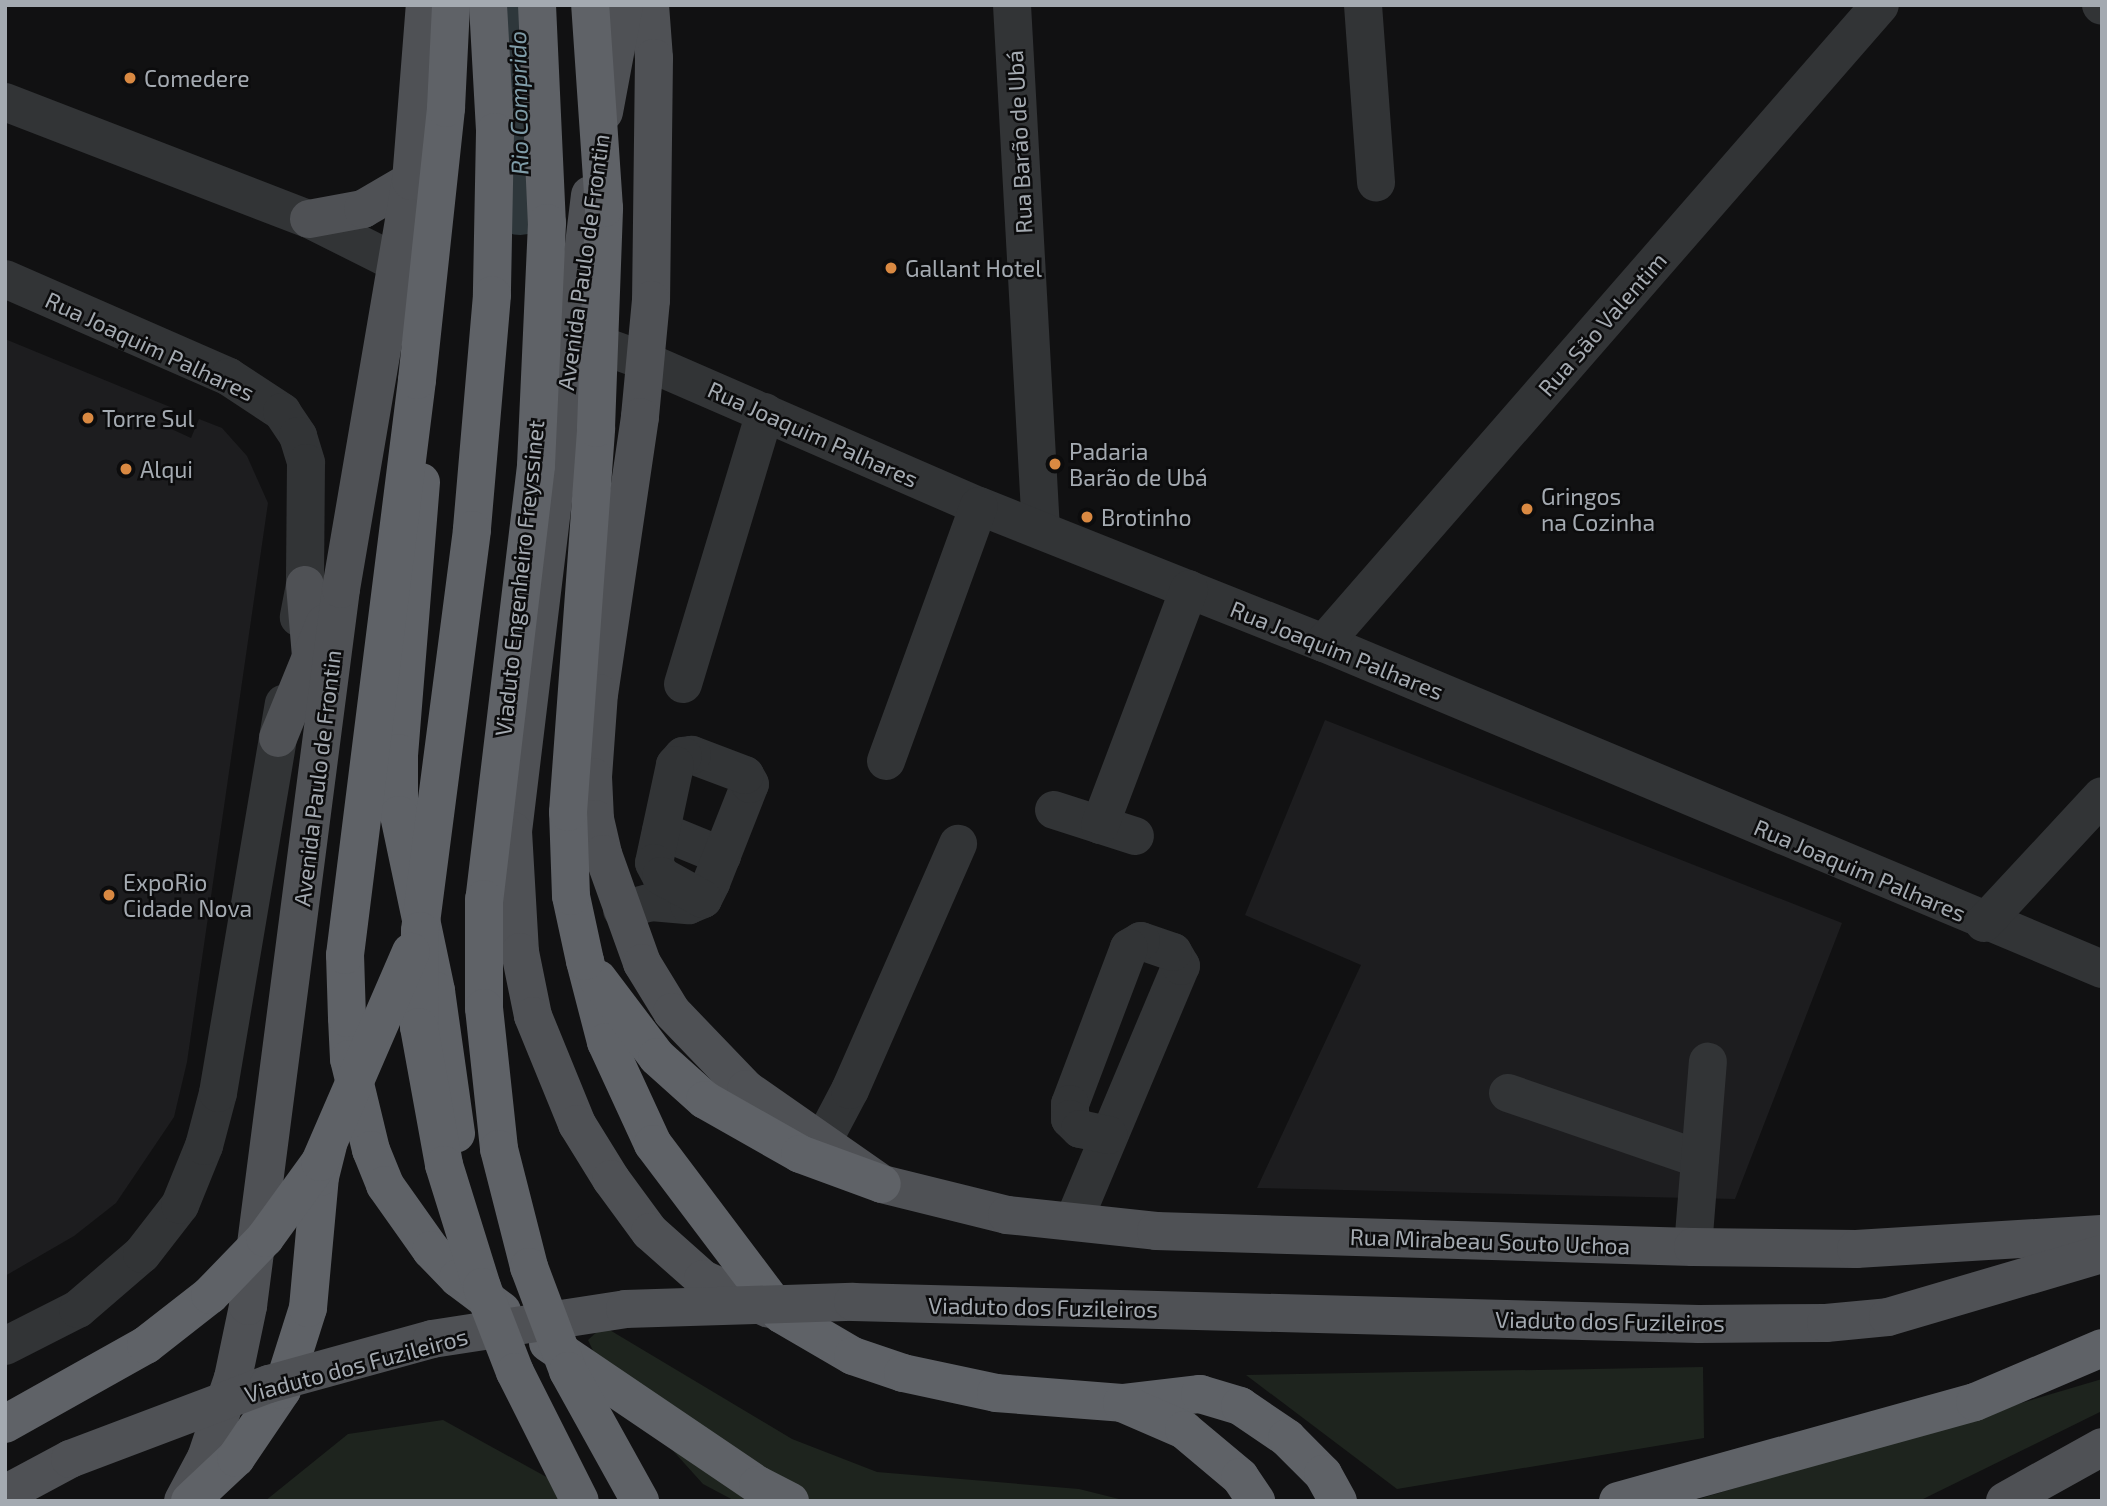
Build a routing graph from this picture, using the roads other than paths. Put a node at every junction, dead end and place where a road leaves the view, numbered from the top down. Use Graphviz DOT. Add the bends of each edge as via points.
graph roads {
  1 [pos="425,5"];
  2 [pos="435,5"];
  3 [pos="451,5"];
  4 [pos="488,5"];
  5 [pos="537,5"];
  6 [pos="590,5"];
  7 [pos="624,5"];
  8 [pos="650,5"];
  9 [pos="1012,5"];
  10 [pos="1363,5"];
  11 [pos="1880,5"];
  12 [pos="5,102"];
  13 [pos="411,181"];
  14 [pos="1376,183"];
  15 [pos="309,219"];
  16 [pos="399,264"];
  17 [pos="5,279"];
  18 [pos="572,335"];
  19 [pos="645,361"];
  20 [pos="765,412"];
  21 [pos="979,506"];
  22 [pos="1041,530"];
  23 [pos="323,587"];
  24 [pos="1189,589"];
  25 [pos="1324,643"];
  26 [pos="311,653"];
  27 [pos="683,684"];
  28 [pos="278,738"];
  29 [pos="322,744"];
  30 [pos="886,761"];
  31 [pos="2102,796"];
  32 [pos="1054,810"];
  33 [pos="662,831"];
  34 [pos="958,844"];
  35 [pos="722,856"];
  36 [pos="703,899"];
  37 [pos="622,911"];
  38 [pos="1984,923"];
  39 [pos="420,931"];
  40 [pos="585,961"];
  41 [pos="2102,969"];
  42 [pos="349,1059"];
  43 [pos="1708,1062"];
  44 [pos="1508,1093"];
  45 [pos="1108,1135"];
  46 [pos="822,1143"];
  47 [pos="1700,1159"];
  48 [pos="882,1184"];
  49 [pos="1074,1220"];
  50 [pos="2102,1234"];
  51 [pos="1693,1247"];
  52 [pos="2102,1254"];
  53 [pos="781,1314"];
  54 [pos="513,1319"];
  55 [pos="5,1346"];
  56 [pos="2102,1348"];
  57 [pos="1122,1403"];
  58 [pos="5,1424"];
  59 [pos="2102,1447"];
  60 [pos="5,1494"];
  61 [pos="183,1501"];
  62 [pos="190,1501"];
  63 [pos="580,1501"];
  64 [pos="640,1501"];
  65 [pos="790,1501"];
  66 [pos="1256,1501"];
  67 [pos="1338,1501"];
  68 [pos="1618,1501"];
  69 [pos="2005,1501"];
  1 -- 13 [label="main road, Avenida Paulo de Frontin"];
  2 -- 54 [label="highway" via="431,152 435,267 399,753 399,815 436,991 458,1148"];
  3 -- 42 [label="highway, bridge" via="446,108 419,366 345,956"];
  4 -- 39 [label="highway, bridge" via="495,132 492,295 472,530"];
  5 -- 64 [label="highway, Viaduto Engenheiro Freyssinet, bridge" via="547,223 536,466 506,695 483,940 489,1084 505,1180 525,1255 568,1371"];
  6 -- 40 [label="highway, bridge" via="604,208 596,428 568,812 571,896"];
  7 -- 18 [label="main road, Avenida Paulo de Frontin" via="594,161"];
  8 -- 19 [label="main road" via="651,300"];
  9 -- 22 [label="street, Rua Barão de Ubá"];
  10 -- 14 [label="street"];
  11 -- 25 [label="street, Rua São Valentim"];
  12 -- 15 [label="street"];
  13 -- 15 [label="main road" via="363,209"];
  13 -- 16 [label="main road, Avenida Paulo de Frontin"];
  15 -- 16 [label="street"];
  16 -- 23 [label="main road, Avenida Paulo de Frontin"];
  17 -- 23 [label="street, Rua Joaquim Palhares" via="229,377 282,412 298,436 306,463"];
  18 -- 19 [label="street, Rua Joaquim Palhares"];
  18 -- 53 [label="main road, Avenida Paulo de Frontin" via="513,831 520,952 533,1016 577,1124 650,1232 703,1279"];
  19 -- 20 [label="street, Rua Joaquim Palhares"];
  19 -- 37 [label="main road" via="598,693 593,777 603,854"];
  20 -- 21 [label="street, Rua Joaquim Palhares"];
  20 -- 27 [label="street"];
  21 -- 22 [label="street, Rua Joaquim Palhares"];
  21 -- 30 [label="street"];
  22 -- 24 [label="street, Rua Joaquim Palhares"];
  23 -- 26 [label="main road"];
  23 -- 28 [label="street, Avenida Paulo de Frontin"];
  23 -- 29 [label="main road, Avenida Paulo de Frontin"];
  24 -- 25 [label="street, Rua Joaquim Palhares"];
  24 -- 32 [label="street" via="1118,831"];
  25 -- 38 [label="street, Rua Joaquim Palhares"];
  26 -- 28 [label="main road"];
  26 -- 29 [label="main road"];
  28 -- 55 [label="street, Avenida Paulo de Frontin" via="218,1093 204,1146 180,1205 142,1254 78,1309"];
  29 -- 61 [label="main road, Avenida Paulo de Frontin" via="247,1306 233,1378 206,1458"];
  31 -- 38 [label="street"];
  33 -- 35 [label="street"];
  33 -- 35 [label="street" via="675,765 683,756 692,755 745,775 750,785"];
  33 -- 36 [label="street" via="654,863 661,876"];
  34 -- 46 [label="street" via="850,1090"];
  35 -- 36 [label="street"];
  36 -- 37 [label="street" via="689,905 651,902"];
  37 -- 46 [label="main road" via="642,962 672,1012 746,1089"];
  38 -- 41 [label="street, Rua Joaquim Palhares"];
  39 -- 58 [label="highway, bridge" via="325,1151 265,1238 210,1295 146,1345"];
  39 -- 63 [label="highway, bridge" via="419,1027 444,1165 514,1372"];
  40 -- 48 [label="highway" via="657,1057 705,1100 800,1154"];
  40 -- 53 [label="highway" via="606,1042 653,1144"];
  42 -- 54 [label="highway" via="371,1150 385,1185 449,1269"];
  42 -- 62 [label="highway" via="320,1177 308,1308 282,1390 236,1458"];
  43 -- 47 [label="street"];
  44 -- 47 [label="street"];
  45 -- 49 [label="street"];
  46 -- 48 [label="main road"];
  47 -- 51 [label="street"];
  48 -- 49 [label="main road, Rua Mirabeau Souto Uchoa" via="1007,1215"];
  49 -- 51 [label="main road, Rua Mirabeau Souto Uchoa" via="1156,1231"];
  50 -- 51 [label="main road, Rua Mirabeau Souto Uchoa" via="1856,1249"];
  52 -- 60 [label="main road, Viaduto dos Fuzileiros, bridge" via="1888,1317 1826,1324 853,1303 625,1309 432,1339 270,1384 70,1459"];
  53 -- 57 [label="highway, Avenida Paulo de Frontin" via="853,1356 903,1373 996,1393"];
  54 -- 65 [label="highway" via="747,1478"];
  56 -- 68 [label="highway" via="1975,1402"];
  57 -- 66 [label="highway" via="1184,1430 1240,1477"];
  57 -- 67 [label="highway" via="1200,1394 1240,1406 1287,1438 1323,1474"];
  59 -- 69 [label="main road"];
}
